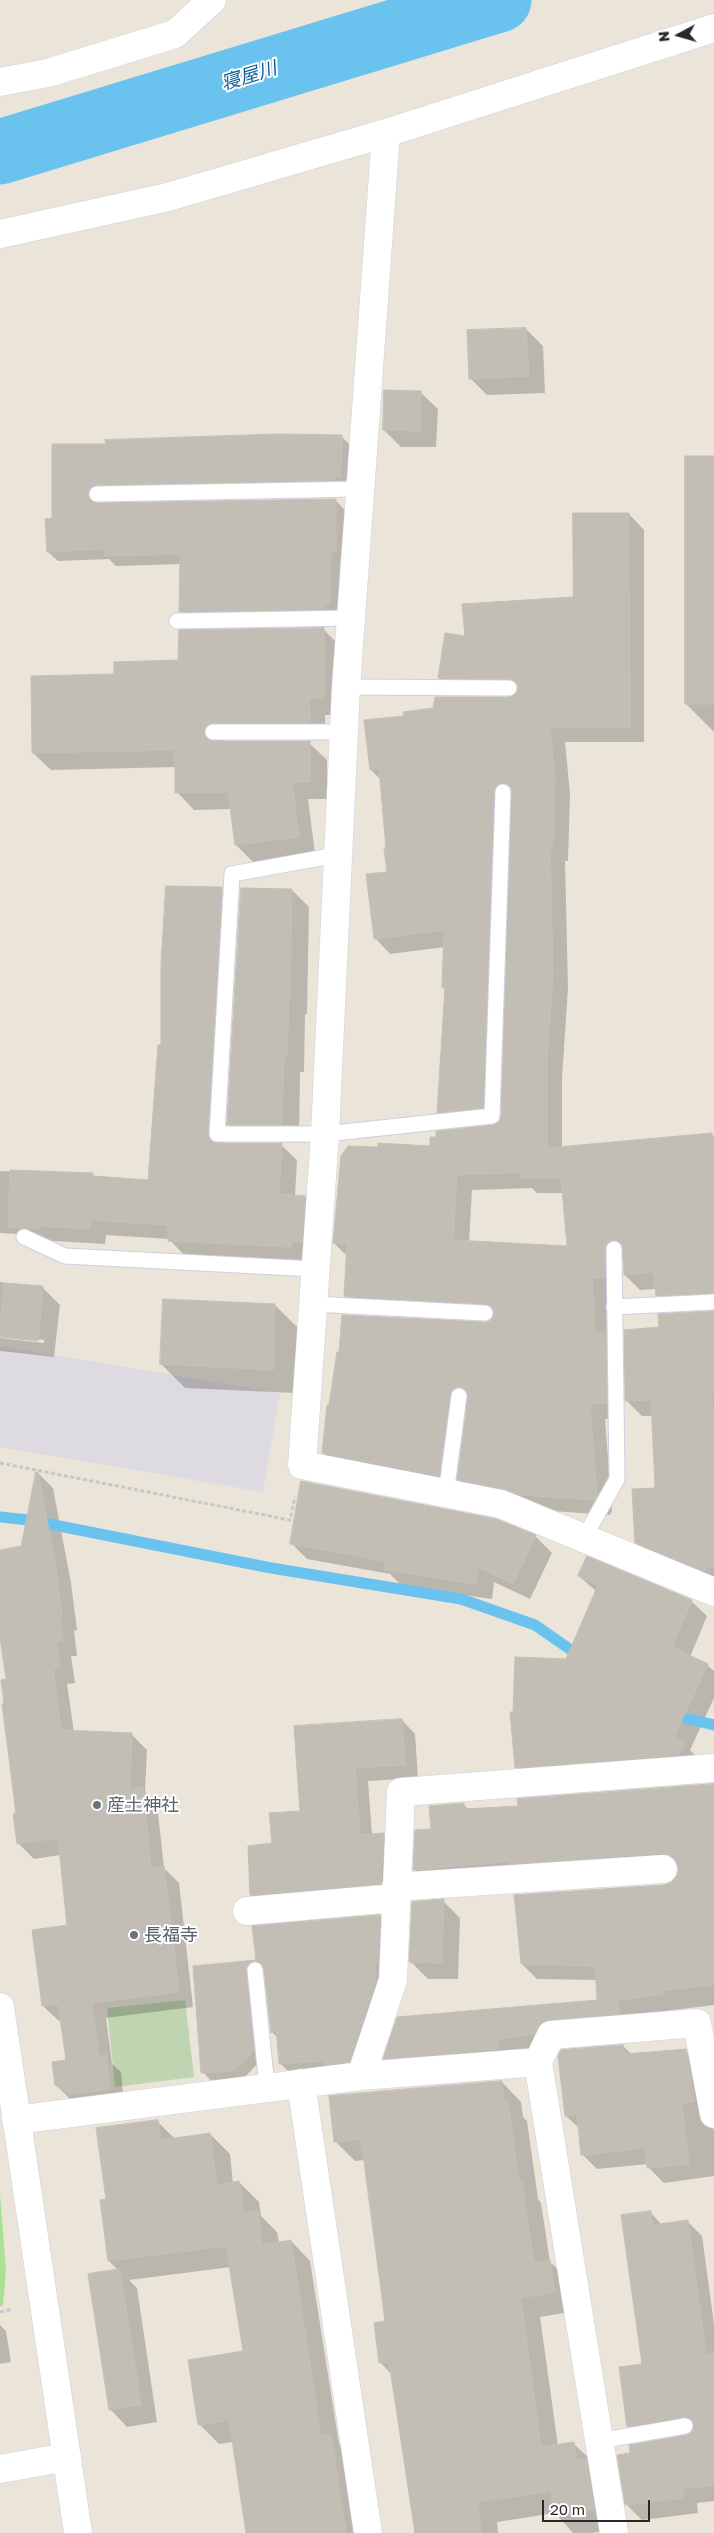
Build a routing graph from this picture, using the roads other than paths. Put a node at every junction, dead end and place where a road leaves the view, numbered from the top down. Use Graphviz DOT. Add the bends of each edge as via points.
graph roads {
  1 [pos="212,0"];
  2 [pos="714,28"];
  3 [pos="0,82"];
  4 [pos="386,133"];
  5 [pos="0,234"];
  6 [pos="359,489"];
  7 [pos="97,494"];
  8 [pos="351,618"];
  9 [pos="177,620"];
  10 [pos="346,687"];
  11 [pos="509,688"];
  12 [pos="213,732"];
  13 [pos="344,732"];
  14 [pos="503,792"];
  15 [pos="337,855"];
  16 [pos="325,1134"];
  17 [pos="24,1238"];
  18 [pos="614,1249"];
  19 [pos="315,1269"];
  20 [pos="714,1302"];
  21 [pos="313,1304"];
  22 [pos="614,1307"];
  23 [pos="486,1313"];
  24 [pos="459,1396"];
  25 [pos="446,1494"];
  26 [pos="584,1538"];
  27 [pos="714,1592"];
  28 [pos="714,1768"];
  29 [pos="663,1869"];
  30 [pos="396,1893"];
  31 [pos="247,1911"];
  32 [pos="256,1970"];
  33 [pos="0,2007"];
  34 [pos="538,2062"];
  35 [pos="361,2076"];
  36 [pos="301,2082"];
  37 [pos="266,2087"];
  38 [pos="714,2114"];
  39 [pos="16,2120"];
  40 [pos="685,2426"];
  41 [pos="599,2441"];
  42 [pos="67,2457"];
  43 [pos="0,2469"];
  44 [pos="78,2533"];
  45 [pos="368,2533"];
  46 [pos="614,2533"];
  1 -- 3 [label="street" via="175,34 48,73"];
  2 -- 4 [label="street"];
  4 -- 5 [label="street" via="168,197"];
  4 -- 6 [label="street"];
  6 -- 7 [label="lane"];
  6 -- 8 [label="street"];
  8 -- 9 [label="lane"];
  8 -- 10 [label="street"];
  10 -- 11 [label="lane"];
  10 -- 13 [label="street"];
  12 -- 13 [label="lane"];
  13 -- 15 [label="street"];
  14 -- 16 [label="lane" via="492,1116"];
  15 -- 16 [label="street"];
  15 -- 16 [label="lane" via="232,874 217,1134"];
  16 -- 19 [label="street"];
  17 -- 19 [label="lane" via="65,1256"];
  18 -- 22 [label="lane"];
  19 -- 21 [label="street"];
  20 -- 22 [label="lane"];
  21 -- 23 [label="lane"];
  21 -- 25 [label="street" via="302,1465"];
  22 -- 26 [label="lane" via="617,1479"];
  24 -- 25 [label="lane"];
  25 -- 26 [label="street" via="501,1504"];
  26 -- 27 [label="street"];
  28 -- 30 [label="street" via="401,1792"];
  29 -- 30 [label="street"];
  30 -- 31 [label="street"];
  30 -- 35 [label="street" via="392,1980"];
  32 -- 37 [label="lane"];
  33 -- 39 [label="street"];
  34 -- 35 [label="street"];
  34 -- 38 [label="street" via="551,2035 697,2023"];
  34 -- 41 [label="street"];
  35 -- 36 [label="street"];
  36 -- 37 [label="street"];
  36 -- 45 [label="street"];
  37 -- 39 [label="street"];
  39 -- 42 [label="street"];
  40 -- 41 [label="lane"];
  41 -- 46 [label="street"];
  42 -- 43 [label="street"];
  42 -- 44 [label="street"];
}
